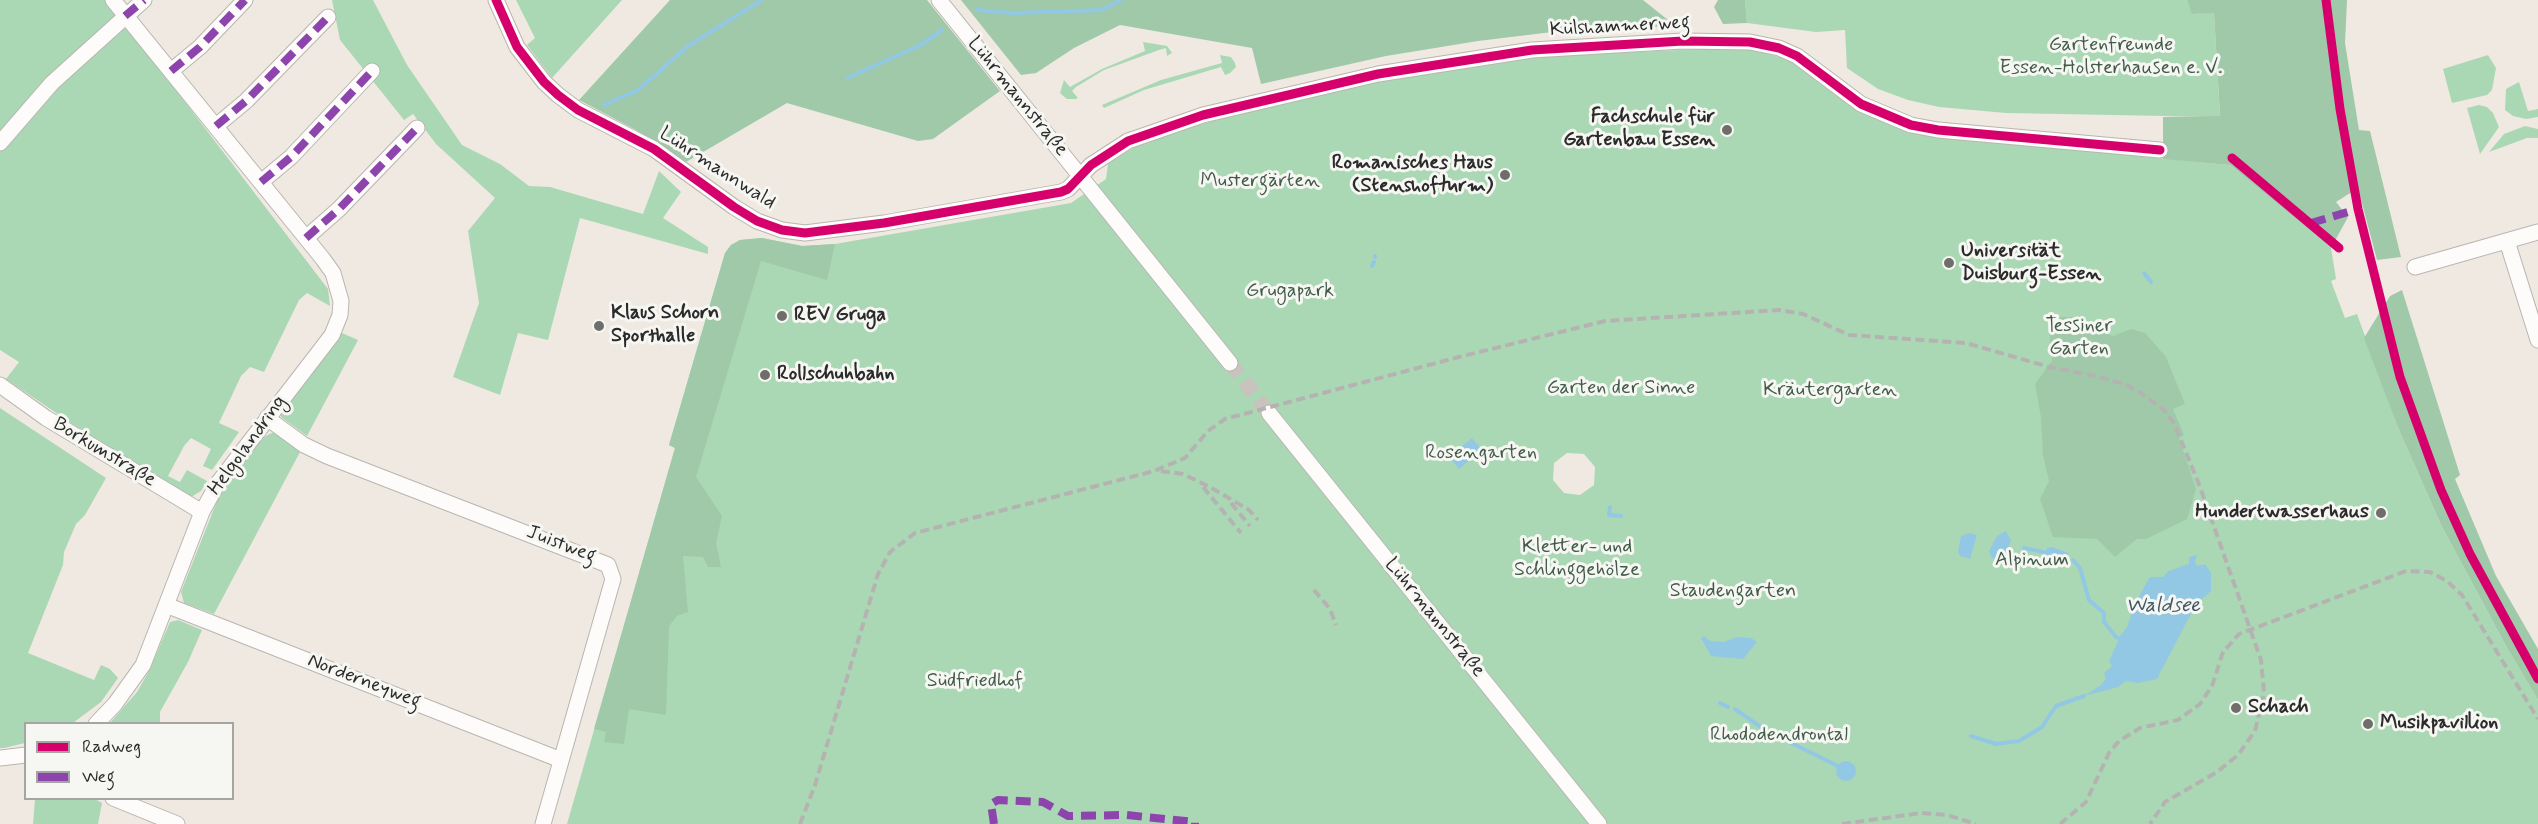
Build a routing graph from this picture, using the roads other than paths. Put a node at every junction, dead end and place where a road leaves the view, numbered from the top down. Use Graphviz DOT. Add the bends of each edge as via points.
graph roads {
  1 [pos="113,0"];
  2 [pos="144,0"];
  3 [pos="245,0"];
  4 [pos="496,0"];
  5 [pos="939,0"];
  6 [pos="125,16"];
  7 [pos="328,17"];
  8 [pos="171,71"];
  9 [pos="372,71"];
  10 [pos="216,126"];
  11 [pos="417,128"];
  12 [pos="0,143"];
  13 [pos="2160,150"];
  14 [pos="1081,176"];
  15 [pos="261,182"];
  16 [pos="2538,232"];
  17 [pos="306,238"];
  18 [pos="2507,241"];
  19 [pos="2415,267"];
  20 [pos="2538,340"];
  21 [pos="1230,363"];
  22 [pos="2,391"];
  23 [pos="1269,413"];
  24 [pos="267,418"];
  25 [pos="202,512"];
  26 [pos="166,605"];
  27 [pos="97,722"];
  28 [pos="24,755"];
  29 [pos="0,758"];
  30 [pos="561,760"];
  31 [pos="118,800"];
  32 [pos="173,823"];
  33 [pos="543,824"];
  34 [pos="1599,824"];
  1 -- 6 [label="street, Helgolandring"];
  2 -- 6 [label="street"];
  3 -- 8 [label="street"];
  4 -- 14 [label="street, Lührmannwald" via="518,47 558,95 578,110 654,149 734,207 782,230 829,231 1061,192"];
  5 -- 14 [label="street, Lührmannstraße"];
  6 -- 8 [label="street, Helgolandring"];
  6 -- 12 [label="street" via="52,83"];
  7 -- 10 [label="street" via="246,101"];
  8 -- 10 [label="street, Helgolandring"];
  9 -- 15 [label="street" via="291,157"];
  10 -- 15 [label="street, Helgolandring"];
  11 -- 17 [label="street"];
  13 -- 14 [label="street, Külshammerweg" via="1911,125 1861,104 1813,66 1779,48 1750,42 1683,41 1521,51 1378,74 1287,94 1142,134 1113,150"];
  14 -- 21 [label="street, Lührmannstraße"];
  15 -- 17 [label="street, Helgolandring"];
  16 -- 18 [label="street"];
  17 -- 24 [label="street, Helgolandring" via="333,273 341,301 340,315 332,335"];
  18 -- 19 [label="street"];
  18 -- 20 [label="street"];
  22 -- 25 [label="street, Borkumstraße"];
  23 -- 34 [label="street, Lührmannstraße"];
  24 -- 25 [label="street, Helgolandring" via="232,462"];
  24 -- 30 [label="street, Juistweg" via="304,445 327,456 608,564 613,579"];
  25 -- 26 [label="street, Helgolandring"];
  26 -- 27 [label="street, Helgolandring" via="135,680"];
  26 -- 30 [label="street, Norderneyweg"];
  28 -- 29 [label="street"];
  30 -- 33 [label="street, Juistweg"];
  31 -- 32 [label="street"];
}
